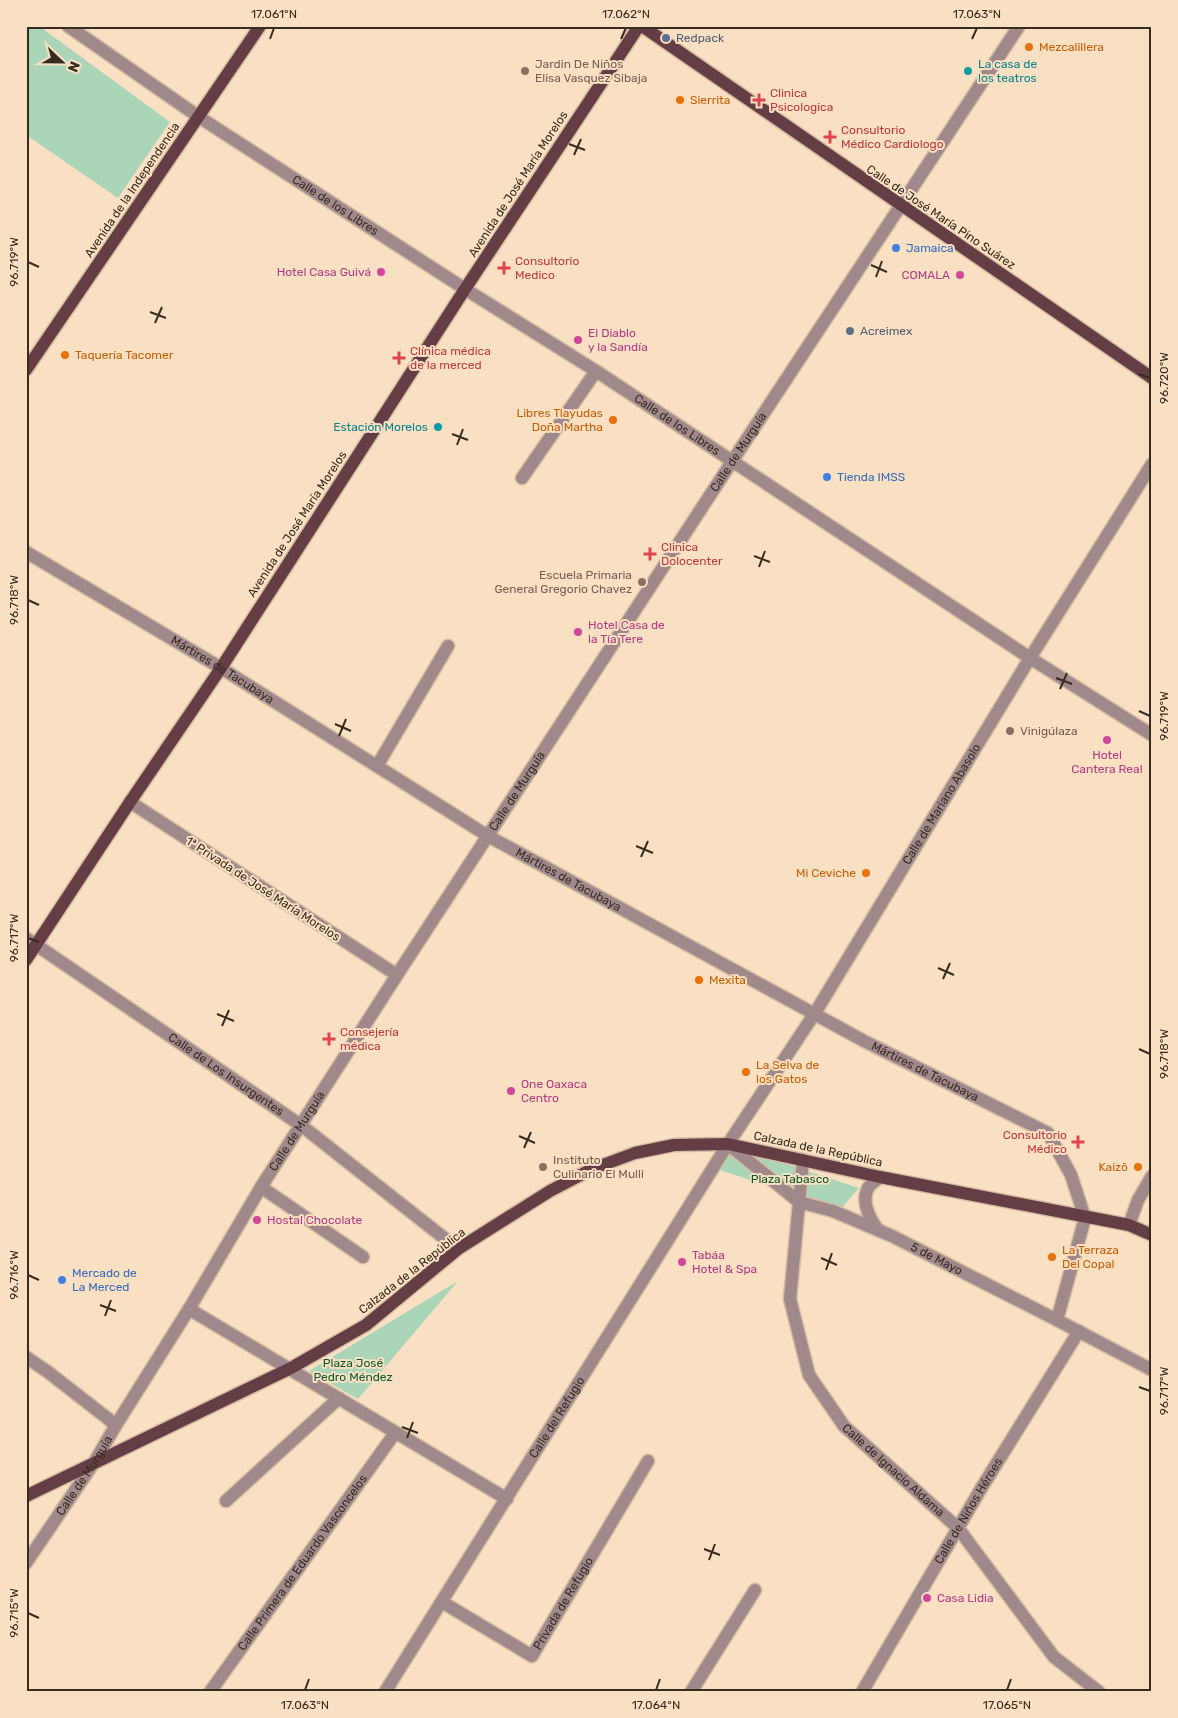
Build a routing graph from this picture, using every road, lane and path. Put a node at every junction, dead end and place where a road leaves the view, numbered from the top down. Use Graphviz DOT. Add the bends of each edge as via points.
graph roads {
  1 [pos="68,26"];
  2 [pos="260,26"];
  3 [pos="640,26"];
  4 [pos="1019,26"];
  5 [pos="199,117"];
  6 [pos="901,206"];
  7 [pos="465,289"];
  8 [pos="26,370"];
  9 [pos="596,371"];
  10 [pos="1152,378"];
  11 [pos="732,460"];
  12 [pos="1152,464"];
  13 [pos="522,478"];
  14 [pos="26,552"];
  15 [pos="448,646"];
  16 [pos="1030,658"];
  17 [pos="221,668"];
  18 [pos="1152,735"];
  19 [pos="377,766"];
  20 [pos="130,802"];
  21 [pos="488,836"];
  22 [pos="31,941"];
  23 [pos="26,960"];
  24 [pos="397,975"];
  25 [pos="815,1013"];
  26 [pos="302,1126"];
  27 [pos="728,1144"];
  28 [pos="803,1160"];
  29 [pos="1152,1176"];
  30 [pos="880,1177"];
  31 [pos="261,1188"];
  32 [pos="799,1202"];
  33 [pos="1084,1218"];
  34 [pos="1129,1225"];
  35 [pos="878,1230"];
  36 [pos="1152,1235"];
  37 [pos="458,1249"];
  38 [pos="363,1256"];
  39 [pos="189,1309"];
  40 [pos="1057,1320"];
  41 [pos="1079,1331"];
  42 [pos="26,1357"];
  43 [pos="290,1368"];
  44 [pos="1152,1370"];
  45 [pos="339,1398"];
  46 [pos="116,1424"];
  47 [pos="395,1433"];
  48 [pos="648,1461"];
  49 [pos="95,1462"];
  50 [pos="26,1496"];
  51 [pos="507,1499"];
  52 [pos="226,1501"];
  53 [pos="958,1528"];
  54 [pos="26,1563"];
  55 [pos="756,1590"];
  56 [pos="442,1602"];
  57 [pos="210,1692"];
  58 [pos="385,1692"];
  59 [pos="691,1692"];
  60 [pos="862,1692"];
  61 [pos="1099,1692"];
  1 -- 5 [label="street, Calle de los Libres"];
  2 -- 5 [label="main road, Avenida de la Independencia"];
  3 -- 6 [label="main road, Calle de José María Pino Suárez"];
  3 -- 7 [label="main road, Avenida de José María Morelos"];
  4 -- 6 [label="street, Calle de Murguía"];
  5 -- 7 [label="street, Calle de los Libres"];
  5 -- 8 [label="main road, Avenida de la Independencia"];
  6 -- 10 [label="main road, Calle de José María Pino Suárez"];
  6 -- 11 [label="street, Calle de Murguía"];
  7 -- 9 [label="street, Calle de los Libres"];
  7 -- 17 [label="main road, Avenida de José María Morelos"];
  9 -- 11 [label="street, Calle de los Libres"];
  9 -- 13 [label="street"];
  11 -- 16 [label="street, Calle de los Libres"];
  11 -- 21 [label="street, Calle de Murguía"];
  12 -- 16 [label="street, Calle de Mariano Abasolo"];
  14 -- 17 [label="street, Mártires de Tacubaya"];
  15 -- 19 [label="street"];
  16 -- 18 [label="street, Calle de los Libres"];
  16 -- 25 [label="street, Calle de Mariano Abasolo"];
  17 -- 19 [label="street, Mártires de Tacubaya"];
  17 -- 20 [label="main road, Avenida de José María Morelos"];
  19 -- 21 [label="street, Mártires de Tacubaya"];
  20 -- 22 [label="main road, Avenida de José María Morelos"];
  20 -- 24 [label="street, 1ª Prívada de José María Morelos"];
  21 -- 24 [label="street, Calle de Murguía"];
  21 -- 25 [label="street, Mártires de Tacubaya"];
  22 -- 23 [label="main road, Avenida de José María Morelos"];
  22 -- 26 [label="street, Calle de Los Insurgentes"];
  24 -- 26 [label="street, Calle de Murguía"];
  25 -- 27 [label="street, Calle de Mariano Abasolo"];
  25 -- 33 [label="street, Mártires de Tacubaya" via="1048,1133 1070,1175"];
  26 -- 31 [label="street, Calle de Murguía"];
  26 -- 37 [label="street, Calle de Los Insurgentes"];
  27 -- 28 [label="main road, Calzada de la República"];
  27 -- 32 [label="street, 5 de Mayo"];
  27 -- 37 [label="main road, Calzada de la República" via="674,1145 635,1153 592,1169 550,1191"];
  27 -- 51 [label="street, Calle del Refugio"];
  28 -- 30 [label="main road, Calzada de la República"];
  28 -- 32 [label="street, Calle de Ignacio Aldama"];
  29 -- 34 [label="street"];
  30 -- 33 [label="main road, Calzada de la República"];
  30 -- 35 [label="street" via="868,1188 866,1202 870,1219"];
  31 -- 38 [label="street"];
  31 -- 39 [label="street, Calle de Murguía"];
  32 -- 35 [label="street, 5 de Mayo" via="833,1211"];
  32 -- 53 [label="street, Calle de Ignacio Aldama" via="790,1299 809,1375 844,1426"];
  33 -- 34 [label="main road, Calzada de la República"];
  33 -- 40 [label="street"];
  34 -- 36 [label="main road, Calzada de la República"];
  35 -- 40 [label="street, 5 de Mayo"];
  37 -- 43 [label="main road, Calzada de la República" via="366,1325"];
  39 -- 43 [label="street"];
  39 -- 46 [label="street, Calle de Murguía"];
  40 -- 41 [label="street, 5 de Mayo"];
  41 -- 44 [label="street, 5 de Mayo"];
  41 -- 53 [label="street, Calle de Niños Héroes"];
  42 -- 46 [label="street"];
  43 -- 45 [label="street"];
  43 -- 49 [label="main road, Calzada de la República"];
  45 -- 47 [label="street"];
  45 -- 52 [label="street"];
  46 -- 49 [label="street, Calle de Murguía"];
  47 -- 51 [label="street"];
  47 -- 57 [label="street, Calle Primera de Eduardo Vasconcelos"];
  48 -- 56 [label="street, Privada de Refugio" via="532,1656"];
  49 -- 50 [label="main road, Calzada de la República"];
  49 -- 54 [label="street, Calle de Murguía"];
  51 -- 56 [label="street, Calle del Refugio"];
  53 -- 60 [label="street, Calle de Niños Héroes"];
  53 -- 61 [label="street, Calle de Ignacio Aldama" via="1054,1656"];
  55 -- 59 [label="street"];
  56 -- 58 [label="street, Calle del Refugio"];
}
